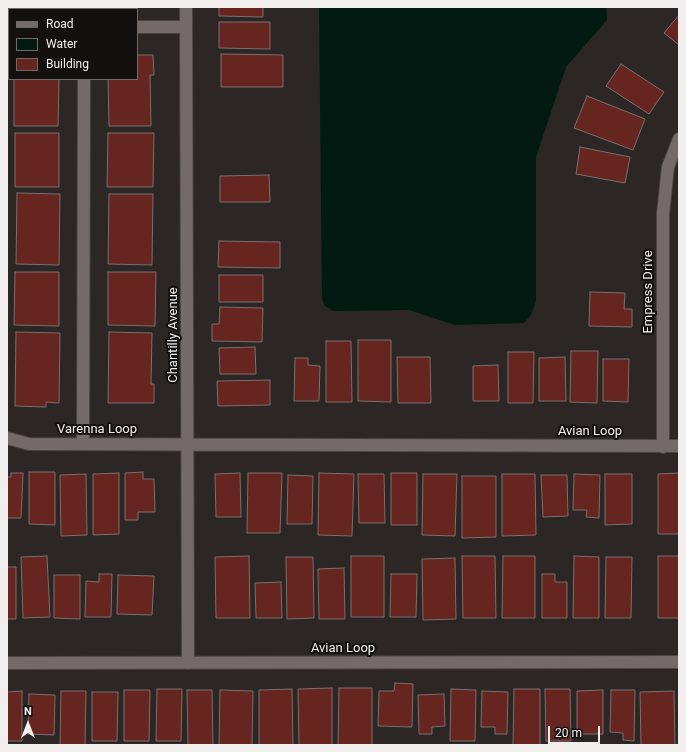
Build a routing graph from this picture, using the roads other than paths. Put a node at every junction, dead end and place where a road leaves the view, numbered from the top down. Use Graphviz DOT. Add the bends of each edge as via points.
graph roads {
  1 [pos="186,7"];
  2 [pos="138,27"];
  3 [pos="186,28"];
  4 [pos="84,80"];
  5 [pos="679,139"];
  6 [pos="7,438"];
  7 [pos="83,444"];
  8 [pos="188,444"];
  9 [pos="663,446"];
  10 [pos="679,446"];
  11 [pos="679,662"];
  12 [pos="7,663"];
  13 [pos="188,663"];
  1 -- 3 [label="street, Chantilly Avenue"];
  2 -- 3 [label="street"];
  3 -- 8 [label="street, Chantilly Avenue"];
  4 -- 7 [label="street"];
  5 -- 9 [label="street, Empress Drive" via="668,167 663,214"];
  6 -- 7 [label="street, Varenna Loop" via="29,444"];
  7 -- 8 [label="street, Varenna Loop"];
  8 -- 9 [label="street, Avian Loop"];
  8 -- 13 [label="street, Chantilly Avenue"];
  9 -- 10 [label="street, Avian Loop"];
  11 -- 13 [label="street, Avian Loop"];
  12 -- 13 [label="street, Avian Loop"];
}
